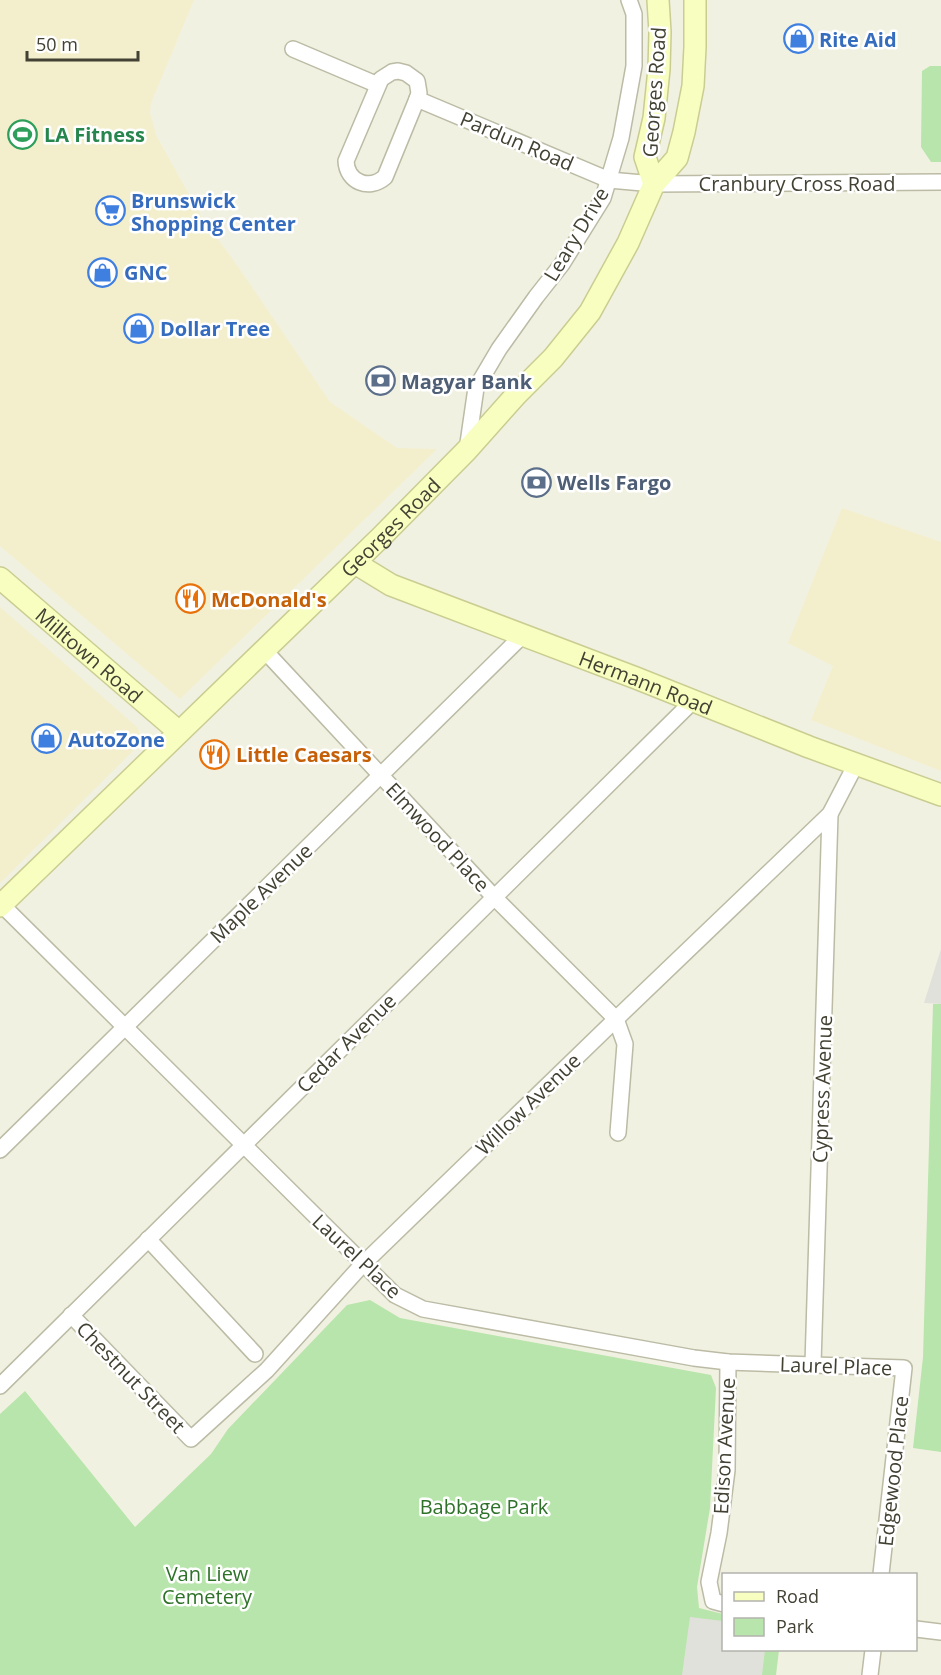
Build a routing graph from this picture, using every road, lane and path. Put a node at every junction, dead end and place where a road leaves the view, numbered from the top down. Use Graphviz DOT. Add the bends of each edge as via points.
graph roads {
  1 [pos="629,0"];
  2 [pos="658,0"];
  3 [pos="695,0"];
  4 [pos="293,49"];
  5 [pos="378,85"];
  6 [pos="417,99"];
  7 [pos="609,180"];
  8 [pos="941,182"];
  9 [pos="654,184"];
  10 [pos="467,450"];
  11 [pos="355,563"];
  12 [pos="0,578"];
  13 [pos="522,636"];
  14 [pos="265,651"];
  15 [pos="693,701"];
  16 [pos="179,732"];
  17 [pos="855,764"];
  18 [pos="381,776"];
  19 [pos="941,795"];
  20 [pos="830,814"];
  21 [pos="494,897"];
  22 [pos="1,905"];
  23 [pos="616,1018"];
  24 [pos="125,1028"];
  25 [pos="618,1133"];
  26 [pos="243,1145"];
  27 [pos="0,1150"];
  28 [pos="148,1239"];
  29 [pos="362,1265"];
  30 [pos="71,1315"];
  31 [pos="255,1354"];
  32 [pos="728,1362"];
  33 [pos="813,1364"];
  34 [pos="904,1368"];
  35 [pos="0,1386"];
  36 [pos="191,1439"];
  37 [pos="881,1573"];
  38 [pos="718,1603"];
  39 [pos="917,1629"];
  40 [pos="941,1632"];
  41 [pos="873,1651"];
  42 [pos="870,1675"];
  1 -- 7 [label="street, Leary Drive" via="634,14 634,66"];
  2 -- 9 [label="street, Georges Road" via="659,69 645,157"];
  3 -- 9 [label="street, Georges Road" via="694,66 684,132 677,158"];
  4 -- 5 [label="street"];
  5 -- 6 [label="street" via="392,72 406,73 417,81"];
  5 -- 6 [label="street" via="346,161 348,172 361,183 374,184 385,177"];
  6 -- 7 [label="street, Pardun Road"];
  7 -- 9 [label="street, Pardun Road"];
  7 -- 10 [label="street, Leary Drive" via="603,198 562,264 499,349 476,388"];
  8 -- 9 [label="street, Cranbury Cross Road"];
  9 -- 10 [label="street, Georges Road" via="628,243 590,312"];
  10 -- 11 [label="street, Georges Road"];
  11 -- 13 [label="street, Hermann Road" via="391,585"];
  11 -- 14 [label="street, Georges Road"];
  12 -- 16 [label="street, Milltown Road"];
  13 -- 15 [label="street, Hermann Road"];
  13 -- 18 [label="street, Maple Avenue"];
  14 -- 16 [label="street, Georges Road"];
  14 -- 18 [label="street, Elmwood Place"];
  15 -- 17 [label="street, Hermann Road"];
  15 -- 21 [label="street, Cedar Avenue"];
  16 -- 22 [label="street, Georges Road"];
  17 -- 19 [label="street, Hermann Road"];
  17 -- 20 [label="street, Willow Avenue"];
  18 -- 21 [label="street, Elmwood Place"];
  18 -- 24 [label="street, Maple Avenue"];
  20 -- 23 [label="street, Willow Avenue"];
  20 -- 33 [label="street, Cypress Avenue"];
  21 -- 23 [label="street, Elmwood Place"];
  21 -- 26 [label="street, Cedar Avenue"];
  22 -- 24 [label="street, Laurel Place"];
  23 -- 25 [label="street" via="625,1044"];
  23 -- 29 [label="street, Willow Avenue"];
  24 -- 26 [label="street, Laurel Place"];
  24 -- 27 [label="street, Maple Avenue"];
  26 -- 28 [label="street, Cedar Avenue"];
  26 -- 29 [label="street, Laurel Place"];
  28 -- 30 [label="street, Cedar Avenue"];
  28 -- 31 [label="street"];
  29 -- 32 [label="street, Laurel Place" via="394,1295 423,1308"];
  29 -- 36 [label="street, Willow Avenue" via="267,1370"];
  30 -- 35 [label="street, Cedar Avenue"];
  30 -- 36 [label="street, Chestnut Street"];
  32 -- 33 [label="street, Laurel Place"];
  32 -- 38 [label="street, Edison Avenue" via="727,1470 709,1582"];
  33 -- 34 [label="street, Laurel Place"];
  34 -- 37 [label="street, Edgewood Place"];
  39 -- 40 [label="street"];
  41 -- 42 [label="street"];
}
